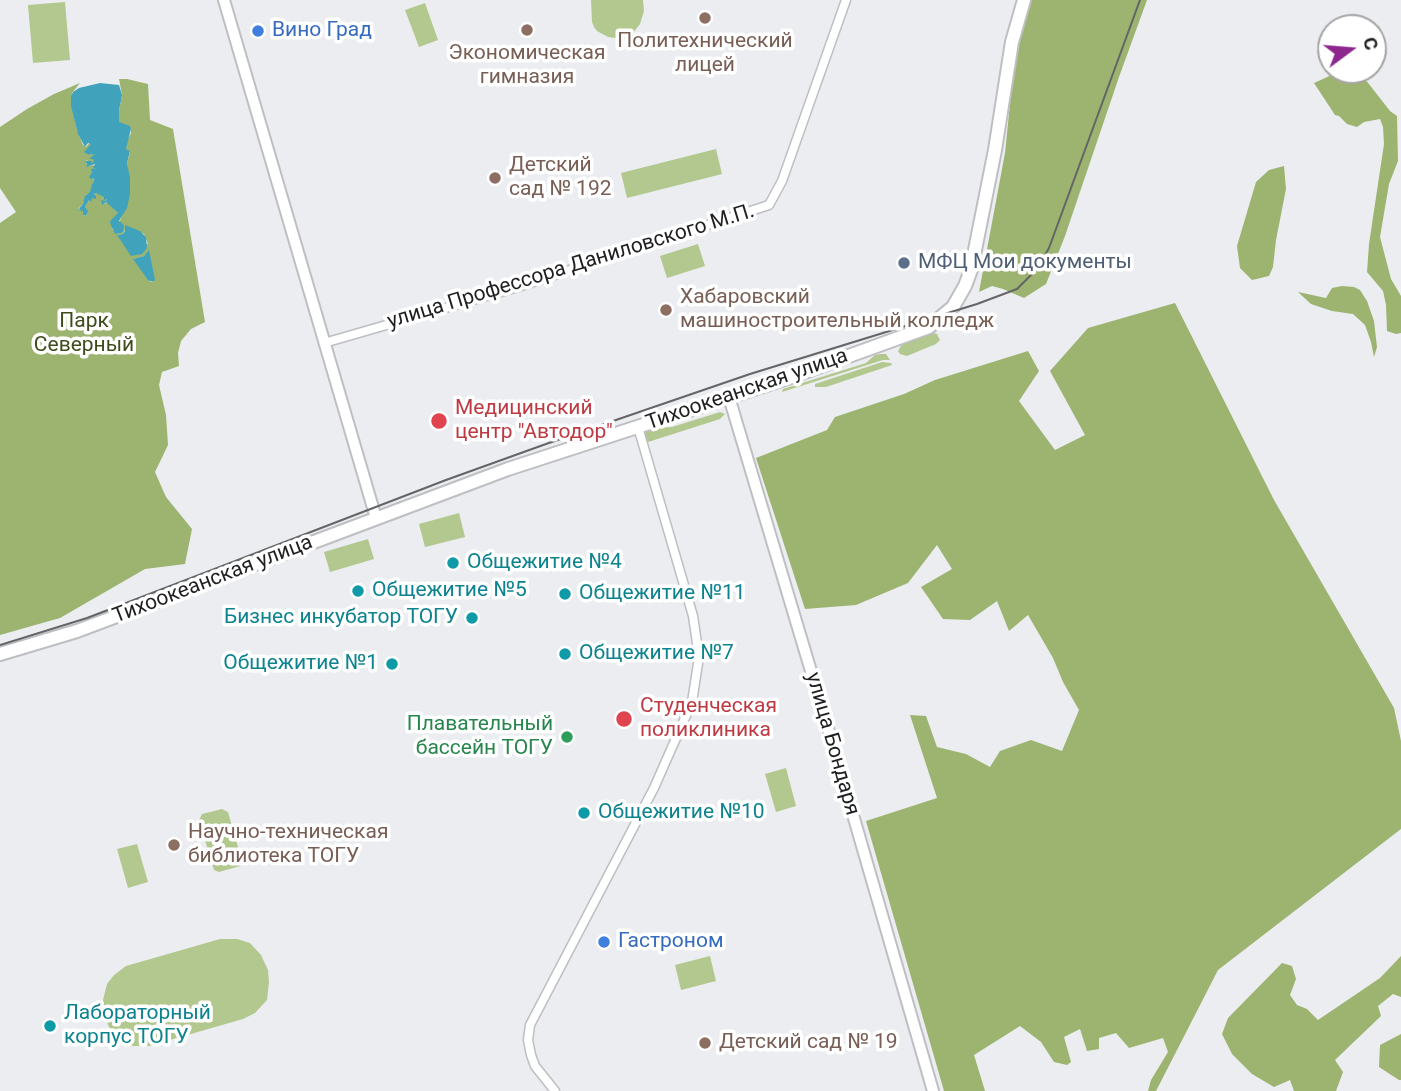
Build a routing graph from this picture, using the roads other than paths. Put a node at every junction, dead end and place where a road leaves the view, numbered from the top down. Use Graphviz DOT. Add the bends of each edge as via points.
graph roads {
  1 [pos="225,0"];
  2 [pos="846,0"];
  3 [pos="1024,0"];
  4 [pos="324,343"];
  5 [pos="729,397"];
  6 [pos="638,427"];
  7 [pos="376,518"];
  8 [pos="0,654"];
  9 [pos="555,1091"];
  10 [pos="933,1091"];
  1 -- 4 [label="main road"];
  2 -- 4 [label="street, улица Профессора Даниловского М.П." via="782,181 769,205"];
  3 -- 5 [label="main road, Тихоокеанская улица" via="1012,42 976,250 953,307 916,333"];
  4 -- 7 [label="main road"];
  5 -- 6 [label="main road, Тихоокеанская улица"];
  5 -- 10 [label="main road, улица Бондаря"];
  6 -- 7 [label="main road, Тихоокеанская улица"];
  6 -- 9 [label="street" via="694,616 699,657 692,702 654,788 530,1025 528,1040 535,1066"];
  7 -- 8 [label="main road, Тихоокеанская улица" via="76,631"];
}
